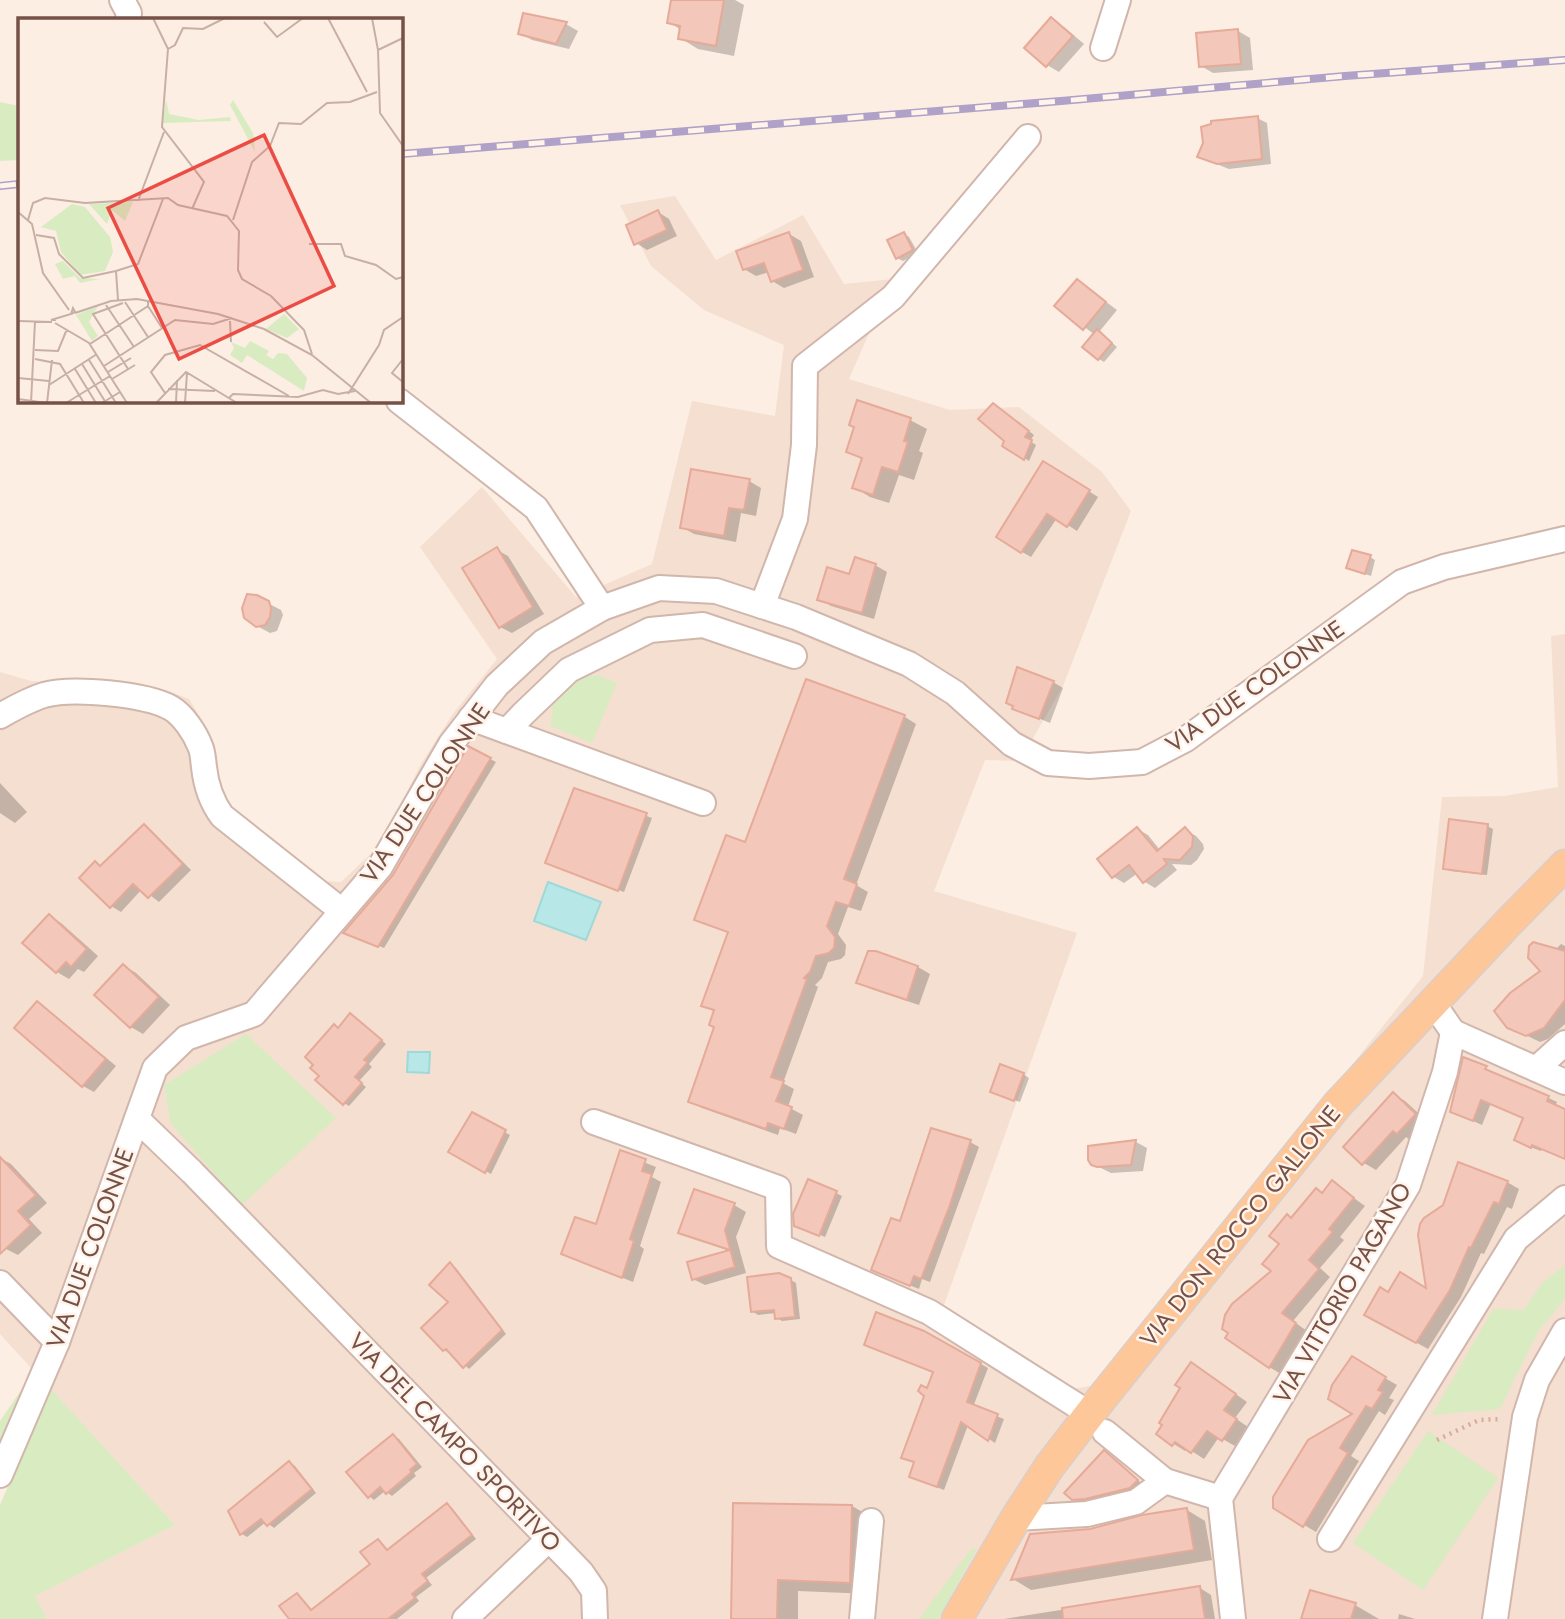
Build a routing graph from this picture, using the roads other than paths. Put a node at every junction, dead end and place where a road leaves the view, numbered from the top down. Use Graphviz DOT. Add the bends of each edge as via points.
graph roads {
  1 [pos="122,0"];
  2 [pos="1118,0"];
  3 [pos="128,18"];
  4 [pos="1103,48"];
  5 [pos="1028,136"];
  6 [pos="400,402"];
  7 [pos="1565,539"];
  8 [pos="762,606"];
  9 [pos="601,608"];
  10 [pos="794,656"];
  11 [pos="0,716"];
  12 [pos="471,718"];
  13 [pos="507,731"];
  14 [pos="703,803"];
  15 [pos="1565,866"];
  16 [pos="342,911"];
  17 [pos="1433,1003"];
  18 [pos="1453,1032"];
  19 [pos="1565,1043"];
  20 [pos="1536,1069"];
  21 [pos="1565,1082"];
  22 [pos="137,1118"];
  23 [pos="594,1122"];
  24 [pos="1565,1198"];
  25 [pos="0,1283"];
  26 [pos="1565,1331"];
  27 [pos="57,1342"];
  28 [pos="1098,1423"];
  29 [pos="0,1475"];
  30 [pos="1165,1481"];
  31 [pos="1220,1498"];
  32 [pos="1016,1518"];
  33 [pos="871,1521"];
  34 [pos="550,1539"];
  35 [pos="1330,1539"];
  36 [pos="465,1619"];
  37 [pos="594,1619"];
  38 [pos="862,1619"];
  39 [pos="957,1619"];
  40 [pos="1233,1619"];
  41 [pos="1495,1619"];
  1 -- 3 [label="street"];
  2 -- 4 [label="street"];
  5 -- 8 [label="street" via="893,297 805,366 804,445 794,519"];
  6 -- 9 [label="street" via="536,508"];
  7 -- 8 [label="street, VIA DUE COLONNE" via="1444,567 1402,582 1186,739 1142,762 1048,763 1012,744 956,693 909,664"];
  8 -- 9 [label="street, VIA DUE COLONNE" via="716,591 659,587"];
  9 -- 12 [label="street, VIA DUE COLONNE" via="544,642"];
  10 -- 13 [label="street" via="703,625 650,630 569,670"];
  11 -- 16 [label="street" via="47,694 74,692 134,696 174,709 201,746 212,803 222,816"];
  12 -- 13 [label="street"];
  12 -- 16 [label="street, VIA DUE COLONNE" via="451,744 380,867"];
  13 -- 14 [label="street"];
  15 -- 17 [label="main road, VIA DON ROCCO GALLONE"];
  16 -- 22 [label="street, VIA DUE COLONNE" via="254,1014 186,1038 155,1068"];
  17 -- 18 [label="street"];
  17 -- 28 [label="main road, VIA DON ROCCO GALLONE" via="1338,1104"];
  18 -- 20 [label="street"];
  18 -- 31 [label="street, VIA VITTORIO PAGANO" via="1445,1072 1408,1185"];
  19 -- 20 [label="street"];
  20 -- 21 [label="street"];
  22 -- 27 [label="street, VIA DUE COLONNE"];
  22 -- 34 [label="street, VIA DEL CAMPO SPORTIVO"];
  23 -- 28 [label="street" via="778,1188 779,1246 929,1312"];
  24 -- 35 [label="street" via="1516,1239"];
  25 -- 27 [label="street"];
  26 -- 41 [label="street" via="1537,1380 1525,1417"];
  27 -- 29 [label="street, VIA DUE COLONNE"];
  28 -- 30 [label="street"];
  28 -- 32 [label="main road, VIA DON ROCCO GALLONE" via="1049,1467"];
  30 -- 31 [label="street"];
  30 -- 32 [label="street" via="1136,1502 1087,1514"];
  31 -- 40 [label="street"];
  32 -- 39 [label="main road, VIA DON ROCCO GALLONE"];
  33 -- 38 [label="street"];
  34 -- 36 [label="street"];
  34 -- 37 [label="street, VIA DEL CAMPO SPORTIVO" via="594,1591"];
}
